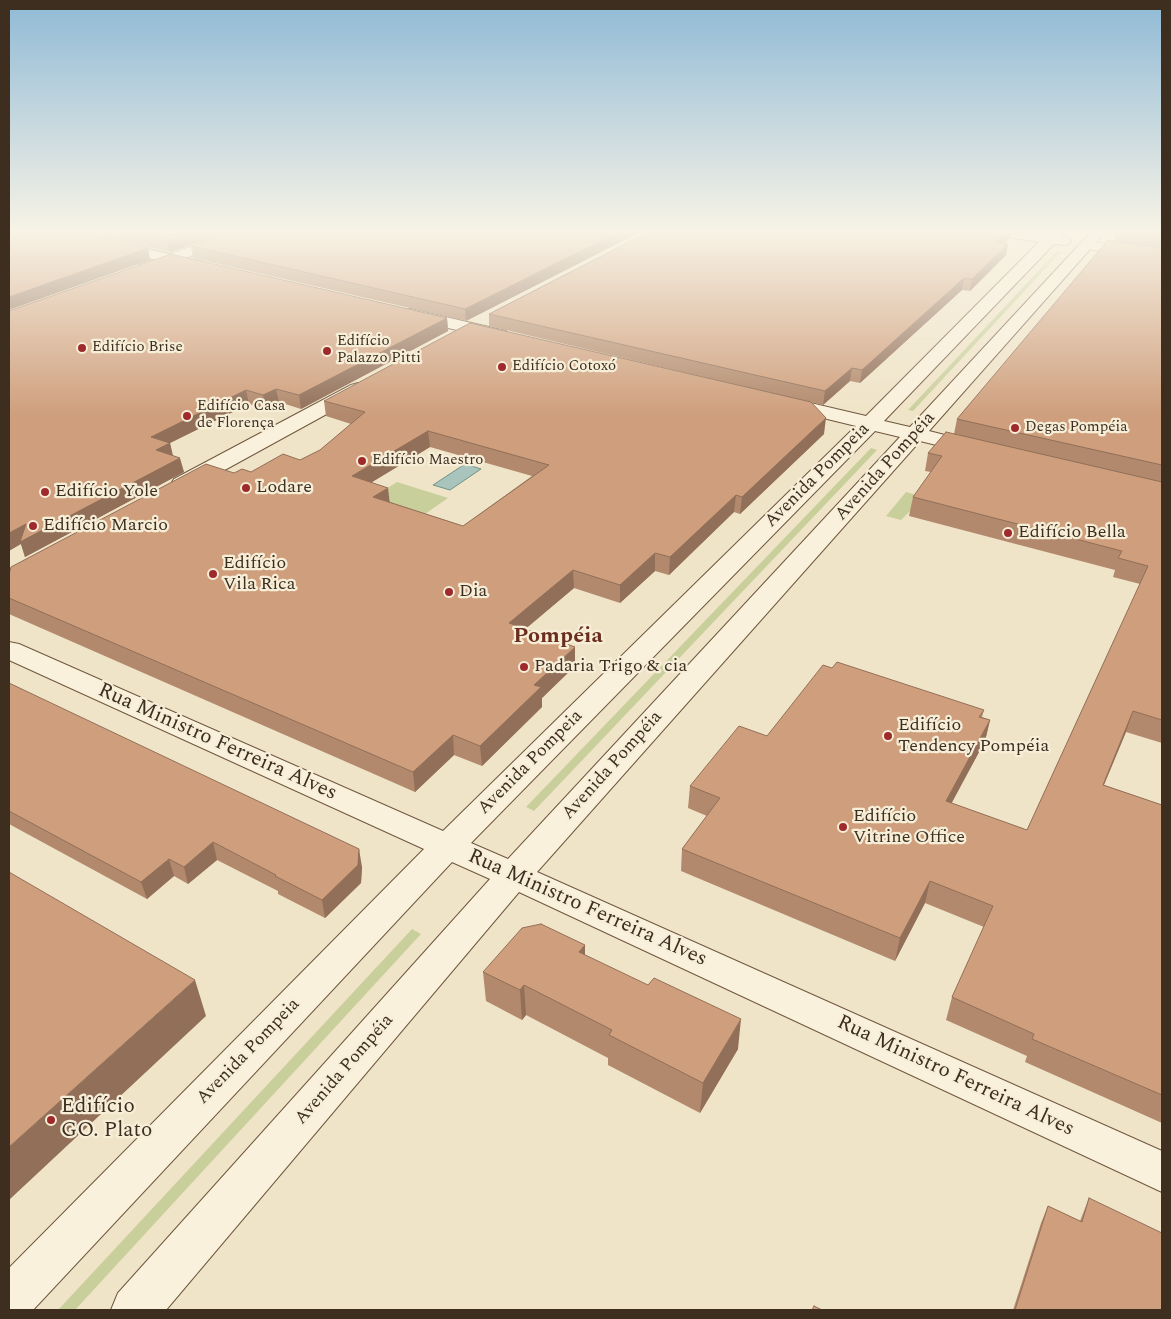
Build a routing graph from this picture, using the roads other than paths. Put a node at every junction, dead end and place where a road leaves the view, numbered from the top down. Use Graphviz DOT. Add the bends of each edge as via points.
graph roads {
  1 [pos="999,292"];
  2 [pos="1045,292"];
  3 [pos="396,311"];
  4 [pos="496,314"];
  5 [pos="470,328"];
  6 [pos="520,340"];
  7 [pos="445,342"];
  8 [pos="374,380"];
  9 [pos="772,400"];
  10 [pos="870,424"];
  11 [pos="916,435"];
  12 [pos="998,454"];
  13 [pos="166,493"];
  14 [pos="9,650"];
  15 [pos="448,846"];
  16 [pos="514,875"];
  17 [pos="1162,1172"];
  18 [pos="9,1301"];
  19 [pos="135,1310"];
  1 -- 10 [label="main road, Avenida Pompeia"];
  2 -- 11 [label="main road, Avenida Pompéia"];
  3 -- 5 [label="main road"];
  4 -- 5 [label="main road"];
  5 -- 6 [label="main road"];
  5 -- 7 [label="main road"];
  8 -- 13 [label="main road"];
  9 -- 10 [label="main road"];
  10 -- 11 [label="main road"];
  10 -- 15 [label="main road, Avenida Pompeia"];
  11 -- 12 [label="main road"];
  11 -- 16 [label="main road, Avenida Pompéia"];
  14 -- 15 [label="main road, Rua Ministro Ferreira Alves"];
  15 -- 16 [label="main road, Rua Ministro Ferreira Alves"];
  15 -- 18 [label="main road, Avenida Pompeia"];
  16 -- 17 [label="main road, Rua Ministro Ferreira Alves"];
  16 -- 19 [label="main road, Avenida Pompéia"];
}
